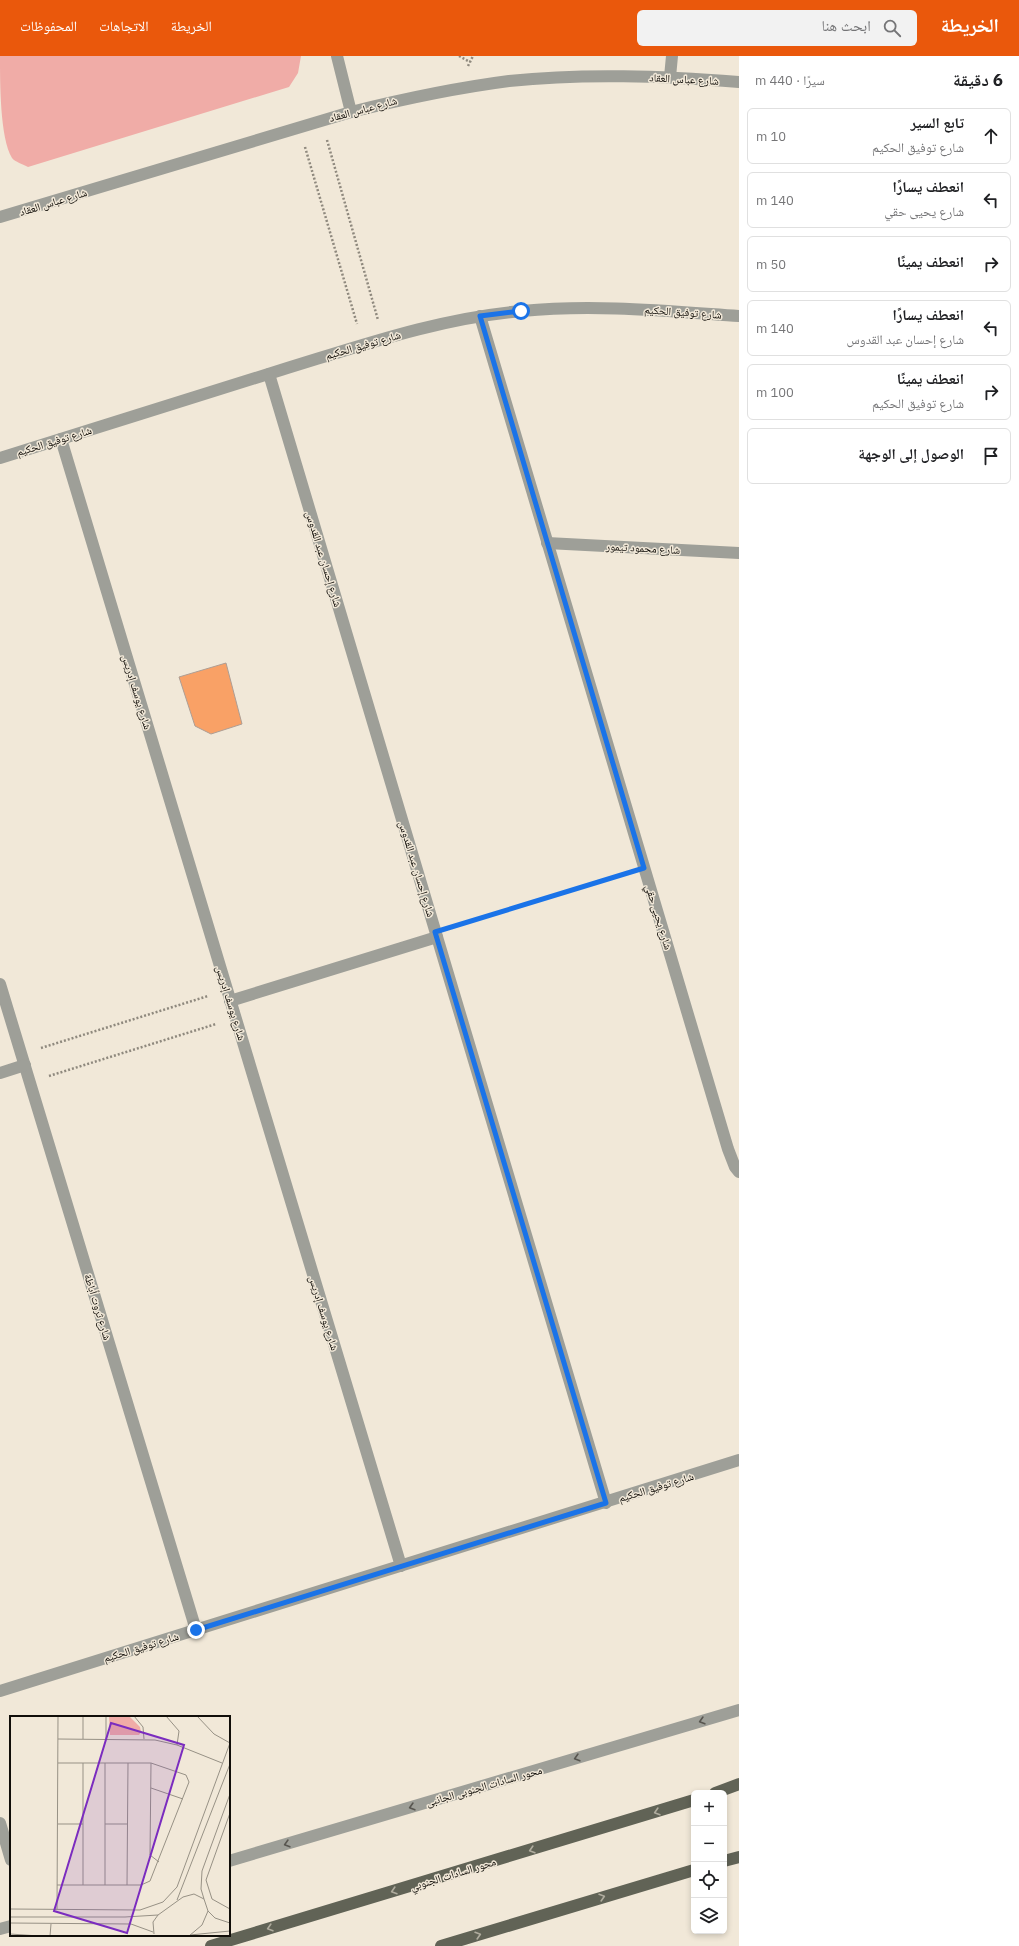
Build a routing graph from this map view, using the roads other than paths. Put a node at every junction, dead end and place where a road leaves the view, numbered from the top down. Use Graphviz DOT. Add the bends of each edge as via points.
graph roads {
  1 [pos="337,56"];
  2 [pos="672,56"];
  3 [pos="670,77"];
  4 [pos="739,82"];
  5 [pos="351,112"];
  6 [pos="0,217"];
  7 [pos="480,316"];
  8 [pos="739,316"];
  9 [pos="269,374"];
  10 [pos="60,439"];
  11 [pos="0,458"];
  12 [pos="547,543"];
  13 [pos="739,553"];
  14 [pos="436,934"];
  15 [pos="0,984"];
  16 [pos="229,996"];
  17 [pos="23,1060"];
  18 [pos="0,1073"];
  19 [pos="739,1172"];
  20 [pos="739,1460"];
  21 [pos="606,1503"];
  22 [pos="401,1566"];
  23 [pos="196,1630"];
  24 [pos="0,1691"];
  25 [pos="739,1710"];
  26 [pos="739,1784"];
  27 [pos="723,1790"];
  28 [pos="691,1801"];
  29 [pos="0,1823"];
  30 [pos="10,1857"];
  31 [pos="739,1857"];
  32 [pos="727,1860"];
  33 [pos="230,1861"];
  34 [pos="691,1871"];
  35 [pos="10,1926"];
  36 [pos="0,1929"];
  37 [pos="211,1946"];
  38 [pos="440,1946"];
  1 -- 5 [label="street"];
  2 -- 3 [label="street"];
  3 -- 4 [label="street, شارع عباس العقاد"];
  3 -- 5 [label="street, شارع عباس العقاد" via="563,77 509,81 403,98"];
  5 -- 6 [label="street, شارع عباس العقاد"];
  7 -- 8 [label="street, شارع توفيق الحكيم" via="521,311 604,307"];
  7 -- 9 [label="street, شارع توفيق الحكيم" via="436,324 363,344"];
  7 -- 12 [label="street, شارع يحيى حقي"];
  9 -- 10 [label="street, شارع توفيق الحكيم"];
  9 -- 14 [label="street, شارع إحسان عبد القدوس"];
  10 -- 11 [label="street, شارع توفيق الحكيم"];
  10 -- 16 [label="street, شارع يوسف إدريس"];
  12 -- 13 [label="street, شارع محمود تيمور"];
  12 -- 19 [label="street, شارع يحيى حقي" via="728,1149"];
  14 -- 16 [label="street"];
  14 -- 21 [label="street, شارع إحسان عبد القدوس"];
  15 -- 17 [label="street, شارع ثروت أباظة"];
  16 -- 22 [label="street, شارع يوسف إدريس"];
  17 -- 18 [label="street"];
  17 -- 23 [label="street, شارع ثروت أباظة"];
  20 -- 21 [label="street, شارع توفيق الحكيم"];
  21 -- 22 [label="street, شارع توفيق الحكيم"];
  22 -- 23 [label="street, شارع توفيق الحكيم"];
  23 -- 24 [label="street, شارع توفيق الحكيم"];
  25 -- 33 [label="street, محور السادات الجنوبى الجانبى, one-way"];
  26 -- 27 [label="main road"];
  28 -- 37 [label="main road, محور السادات الجنوبي, one-way"];
  29 -- 30 [label="street"];
  31 -- 32 [label="main road"];
  38 -- 34 [label="main road, one-way"];
  35 -- 36 [label="street"];
}
